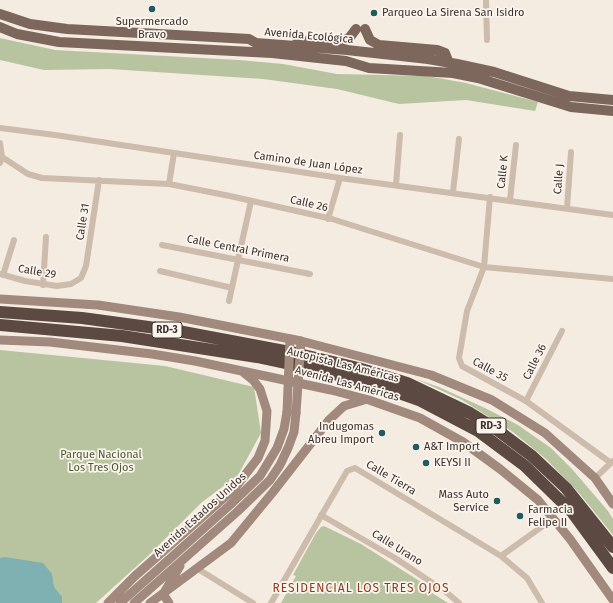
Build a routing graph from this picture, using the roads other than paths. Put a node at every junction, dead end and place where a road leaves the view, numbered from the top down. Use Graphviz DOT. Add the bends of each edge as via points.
graph roads {
  1 [pos="486,0"];
  2 [pos="0,14"];
  3 [pos="0,27"];
  4 [pos="487,40"];
  5 [pos="287,46"];
  6 [pos="357,52"];
  7 [pos="295,56"];
  8 [pos="449,63"];
  9 [pos="415,70"];
  10 [pos="613,100"];
  11 [pos="613,111"];
  12 [pos="0,128"];
  13 [pos="400,135"];
  14 [pos="458,139"];
  15 [pos="0,143"];
  16 [pos="516,145"];
  17 [pos="571,152"];
  18 [pos="174,153"];
  19 [pos="1,160"];
  20 [pos="340,178"];
  21 [pos="99,180"];
  22 [pos="169,184"];
  23 [pos="396,185"];
  24 [pos="453,192"];
  25 [pos="490,197"];
  26 [pos="510,200"];
  27 [pos="251,201"];
  28 [pos="567,208"];
  29 [pos="613,215"];
  30 [pos="328,219"];
  31 [pos="46,237"];
  32 [pos="14,240"];
  33 [pos="162,244"];
  34 [pos="238,259"];
  35 [pos="86,266"];
  36 [pos="484,267"];
  37 [pos="160,271"];
  38 [pos="310,274"];
  39 [pos="2,275"];
  40 [pos="613,279"];
  41 [pos="43,285"];
  42 [pos="232,288"];
  43 [pos="0,299"];
  44 [pos="229,301"];
  45 [pos="0,312"];
  46 [pos="0,325"];
  47 [pos="562,331"];
  48 [pos="290,338"];
  49 [pos="0,340"];
  50 [pos="301,341"];
  51 [pos="242,371"];
  52 [pos="369,400"];
  53 [pos="526,401"];
  54 [pos="612,462"];
  55 [pos="594,478"];
  56 [pos="613,504"];
  57 [pos="321,515"];
  58 [pos="554,518"];
  59 [pos="613,547"];
  60 [pos="501,556"];
  61 [pos="185,558"];
  62 [pos="613,568"];
  63 [pos="198,569"];
  64 [pos="163,594"];
  65 [pos="613,600"];
  66 [pos="108,603"];
  67 [pos="120,603"];
  68 [pos="134,603"];
  69 [pos="150,603"];
  70 [pos="169,603"];
  71 [pos="253,603"];
  72 [pos="271,603"];
  73 [pos="459,603"];
  74 [pos="542,603"];
  1 -- 4 [label="street"];
  2 -- 5 [label="main road, Avenida Ecológica" via="48,27 249,39 256,43"];
  3 -- 7 [label="main road, Avenida Ecológica" via="17,34 59,42 221,49"];
  5 -- 6 [label="main road, Avenida Ecológica"];
  5 -- 8 [label="main road" via="312,40 345,40 360,29 379,45 437,50 445,53"];
  6 -- 7 [label="main road" via="350,55 302,52"];
  6 -- 8 [label="main road, Avenida Ecológica"];
  6 -- 9 [label="main road" via="370,57 403,60 409,62"];
  7 -- 9 [label="main road, Avenida Ecológica" via="346,61 369,68"];
  8 -- 10 [label="main road, Avenida Ecológica" via="494,72 569,96"];
  9 -- 11 [label="main road, Avenida Ecológica" via="478,78 571,107"];
  12 -- 18 [label="street, Camino de Juan López"];
  13 -- 23 [label="street"];
  14 -- 24 [label="street"];
  15 -- 19 [label="street"];
  16 -- 26 [label="street, Calle K"];
  17 -- 28 [label="street, Calle J"];
  18 -- 20 [label="street, Camino de Juan López"];
  18 -- 22 [label="street"];
  19 -- 21 [label="street, Calle 26" via="34,176"];
  20 -- 23 [label="street, Camino de Juan López"];
  20 -- 30 [label="street"];
  21 -- 22 [label="street, Calle 26"];
  21 -- 35 [label="street, Calle 31"];
  22 -- 27 [label="street, Calle 26"];
  23 -- 24 [label="street, Camino de Juan López"];
  24 -- 25 [label="street, Camino de Juan López"];
  25 -- 26 [label="street, Camino de Juan López"];
  25 -- 36 [label="street, Calle 35"];
  26 -- 28 [label="street, Camino de Juan López"];
  27 -- 30 [label="street, Calle 26"];
  27 -- 34 [label="street"];
  28 -- 29 [label="street, Camino de Juan López"];
  30 -- 36 [label="street, Calle 26"];
  31 -- 41 [label="street"];
  32 -- 39 [label="street"];
  33 -- 34 [label="street, Calle Central Primera"];
  34 -- 38 [label="street, Calle Central Primera"];
  34 -- 42 [label="street"];
  35 -- 41 [label="street, Calle 29" via="80,278 71,284"];
  36 -- 40 [label="street, Calle 26"];
  36 -- 53 [label="street, Calle 35" via="467,311 459,358 462,366"];
  37 -- 42 [label="street"];
  39 -- 41 [label="street, Calle 29"];
  42 -- 44 [label="street"];
  43 -- 48 [label="street" via="72,302 156,313"];
  45 -- 59 [label="highway, Autopista Las Américas / RD-3" via="82,318 178,331 332,362 413,386 477,417 532,456 566,488"];
  46 -- 62 [label="highway, Autopista Las Américas / RD-3" via="122,336 264,359 327,372 419,400 478,431 525,466 572,512"];
  47 -- 53 [label="street, Calle 36"];
  48 -- 50 [label="street, bridge"];
  48 -- 67 [label="street, Avenida Estados Unidos, bridge" via="284,429 277,448 260,476"];
  49 -- 51 [label="street, Avenida Las Américas" via="50,342 152,354"];
  50 -- 55 [label="street" via="431,374 468,389 504,407 545,433"];
  50 -- 61 [label="street, Avenida Estados Unidos, bridge" via="294,432 280,465 257,494"];
  51 -- 52 [label="street, Avenida Las Américas"];
  51 -- 66 [label="street" via="256,384 265,402 267,430 258,458 235,488"];
  52 -- 58 [label="street, Avenida Las Américas" via="420,418 463,442 538,500"];
  52 -- 63 [label="street" via="351,402 337,411 239,534"];
  53 -- 54 [label="street, Calle 35"];
  54 -- 55 [label="street"];
  55 -- 56 [label="street"];
  57 -- 60 [label="street, Calle Tierra" via="347,471 355,468"];
  57 -- 72 [label="street, Calle Tierra"];
  57 -- 73 [label="street, Calle Urano" via="395,558"];
  58 -- 60 [label="street"];
  58 -- 65 [label="street, Avenida Las Américas"];
  60 -- 74 [label="street, Calle Tierra" via="526,578"];
  61 -- 64 [label="street"];
  61 -- 68 [label="street, Avenida Estados Unidos"];
  63 -- 64 [label="street"];
  63 -- 71 [label="street"];
  64 -- 69 [label="street"];
  64 -- 70 [label="street"];
}
